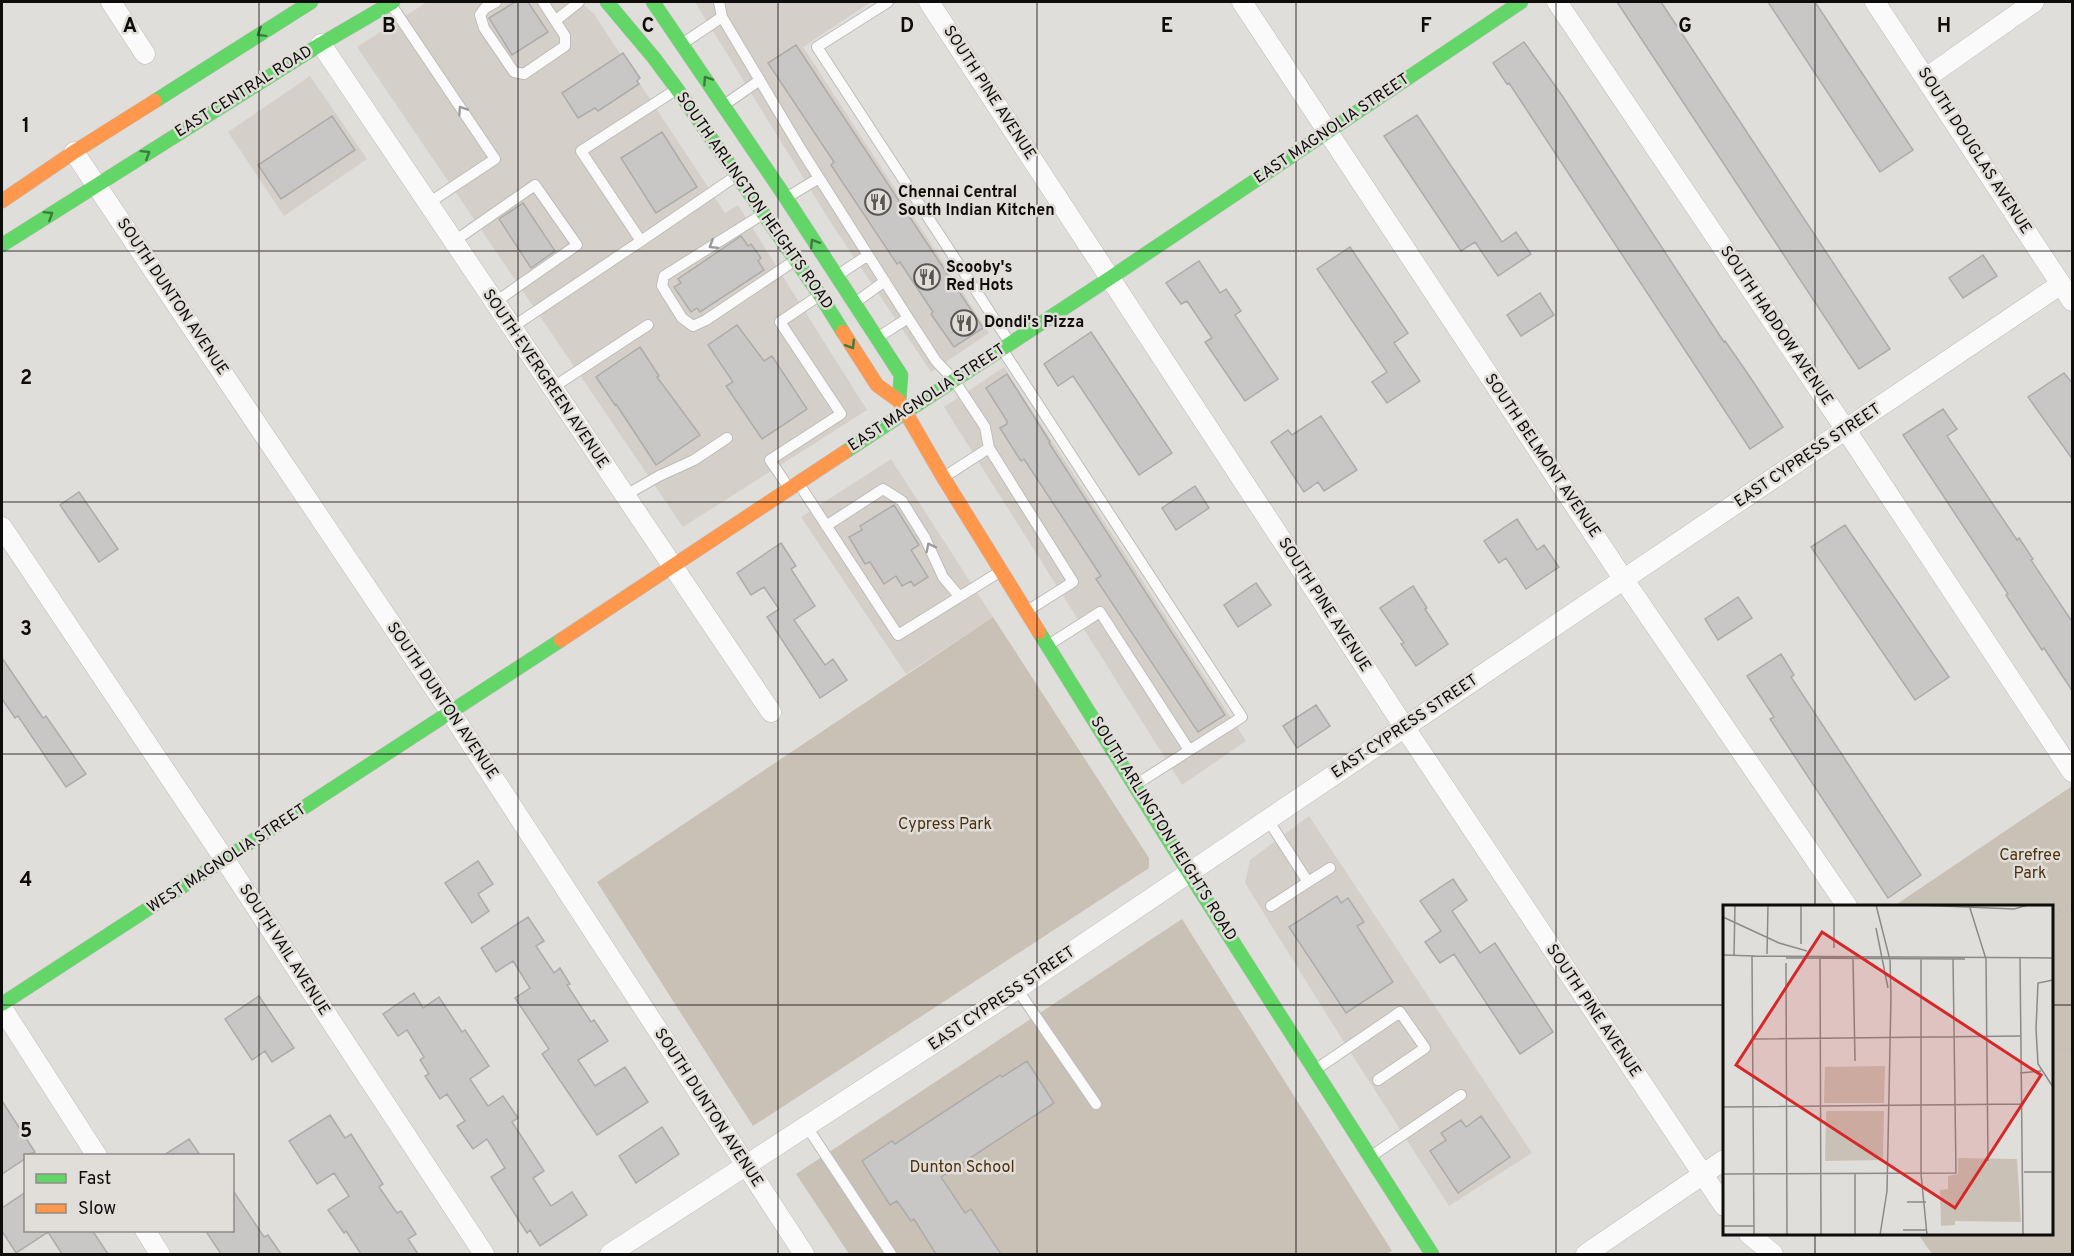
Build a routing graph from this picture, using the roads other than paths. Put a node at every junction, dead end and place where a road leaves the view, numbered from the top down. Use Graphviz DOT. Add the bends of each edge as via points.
graph roads {
  1 [pos="111,2"];
  2 [pos="311,2"];
  3 [pos="391,2"];
  4 [pos="496,2"];
  5 [pos="543,2"];
  6 [pos="579,2"];
  7 [pos="607,2"];
  8 [pos="653,2"];
  9 [pos="719,2"];
  10 [pos="888,2"];
  11 [pos="929,2"];
  12 [pos="1242,2"];
  13 [pos="1521,2"];
  14 [pos="1557,2"];
  15 [pos="1875,2"];
  16 [pos="2034,2"];
  17 [pos="482,5"];
  18 [pos="722,17"];
  19 [pos="555,21"];
  20 [pos="321,44"];
  21 [pos="682,44"];
  22 [pos="145,54"];
  23 [pos="1926,78"];
  24 [pos="760,80"];
  25 [pos="677,89"];
  26 [pos="723,105"];
  27 [pos="1328,132"];
  28 [pos="74,152"];
  29 [pos="22,171"];
  30 [pos="736,176"];
  31 [pos="819,178"];
  32 [pos="96,185"];
  33 [pos="786,198"];
  34 [pos="2,201"];
  35 [pos="427,204"];
  36 [pos="763,214"];
  37 [pos="641,241"];
  38 [pos="453,242"];
  39 [pos="2,245"];
  40 [pos="868,255"];
  41 [pos="795,260"];
  42 [pos="835,276"];
  43 [pos="1110,278"];
  44 [pos="885,281"];
  45 [pos="2061,284"];
  46 [pos="820,295"];
  47 [pos="2073,301"];
  48 [pos="494,303"];
  49 [pos="853,304"];
  50 [pos="908,318"];
  51 [pos="648,325"];
  52 [pos="511,328"];
  53 [pos="877,339"];
  54 [pos="1006,346"];
  55 [pos="954,380"];
  56 [pos="552,388"];
  57 [pos="902,407"];
  58 [pos="1846,430"];
  59 [pos="727,438"];
  60 [pos="989,448"];
  61 [pos="943,477"];
  62 [pos="794,486"];
  63 [pos="624,496"];
  64 [pos="826,526"];
  65 [pos="2,527"];
  66 [pos="672,567"];
  67 [pos="1001,570"];
  68 [pos="1624,580"];
  69 [pos="959,596"];
  70 [pos="1026,611"];
  71 [pos="1048,645"];
  72 [pos="771,712"];
  73 [pos="452,713"];
  74 [pos="1405,728"];
  75 [pos="1189,750"];
  76 [pos="2073,772"];
  77 [pos="1135,785"];
  78 [pos="1268,820"];
  79 [pos="225,860"];
  80 [pos="1330,868"];
  81 [pos="1189,873"];
  82 [pos="1308,882"];
  83 [pos="1846,905"];
  84 [pos="1271,906"];
  85 [pos="1017,989"];
  86 [pos="2,1006"];
  87 [pos="1315,1070"];
  88 [pos="1378,1080"];
  89 [pos="1461,1095"];
  90 [pos="1096,1104"];
  91 [pos="807,1127"];
  92 [pos="96,1154"];
  93 [pos="1370,1157"];
  94 [pos="1723,1161"];
  95 [pos="746,1166"];
  96 [pos="1702,1174"];
  97 [pos="1723,1203"];
  98 [pos="146,1232"];
  99 [pos="1751,1235"];
  100 [pos="160,1254"];
  101 [pos="484,1254"];
  102 [pos="610,1254"];
  103 [pos="804,1254"];
  104 [pos="891,1254"];
  105 [pos="1432,1254"];
  106 [pos="1586,1254"];
  107 [pos="1773,1254"];
  1 -- 22 [label="street"];
  2 -- 28 [label="main road, one-way"];
  3 -- 20 [label="main road, EAST CENTRAL ROAD"];
  35 -- 3 [label="lane, one-way" via="495,159"];
  4 -- 17 [label="lane"];
  5 -- 19 [label="lane"];
  6 -- 19 [label="lane"];
  7 -- 25 [label="main road, SOUTH ARLINGTON HEIGHTS ROAD"];
  8 -- 21 [label="main road, SOUTH ARLINGTON HEIGHTS ROAD"];
  9 -- 18 [label="lane"];
  10 -- 54 [label="lane" via="817,48"];
  11 -- 43 [label="street, SOUTH PINE AVENUE"];
  12 -- 27 [label="street, SOUTH BELMONT AVENUE"];
  13 -- 27 [label="main road, EAST MAGNOLIA STREET"];
  14 -- 58 [label="street, SOUTH HADDOW AVENUE"];
  15 -- 23 [label="street, SOUTH DOUGLAS AVENUE"];
  16 -- 23 [label="street"];
  17 -- 19 [label="lane" via="484,28 514,72 524,74 565,45 565,36"];
  18 -- 21 [label="lane"];
  18 -- 24 [label="lane"];
  32 -- 20 [label="main road, EAST CENTRAL ROAD, one-way"];
  20 -- 35 [label="street, SOUTH EVERGREEN AVENUE"];
  26 -- 21 [label="main road, SOUTH ARLINGTON HEIGHTS ROAD, one-way"];
  23 -- 45 [label="street, SOUTH DOUGLAS AVENUE"];
  24 -- 26 [label="lane"];
  24 -- 31 [label="lane"];
  25 -- 30 [label="main road, SOUTH ARLINGTON HEIGHTS ROAD"];
  25 -- 37 [label="lane" via="582,152"];
  26 -- 33 [label="main road, SOUTH ARLINGTON HEIGHTS ROAD"];
  27 -- 43 [label="main road, EAST MAGNOLIA STREET"];
  27 -- 68 [label="street, SOUTH BELMONT AVENUE"];
  28 -- 29 [label="main road"];
  28 -- 32 [label="street, SOUTH DUNTON AVENUE"];
  28 -- 34 [label="main road"];
  30 -- 36 [label="main road, SOUTH ARLINGTON HEIGHTS ROAD"];
  30 -- 37 [label="lane"];
  31 -- 33 [label="lane"];
  31 -- 40 [label="lane"];
  39 -- 32 [label="main road, EAST CENTRAL ROAD, one-way"];
  32 -- 73 [label="street, SOUTH DUNTON AVENUE"];
  42 -- 33 [label="main road, SOUTH ARLINGTON HEIGHTS ROAD, one-way"];
  35 -- 38 [label="street, SOUTH EVERGREEN AVENUE"];
  36 -- 41 [label="main road, SOUTH ARLINGTON HEIGHTS ROAD"];
  36 -- 41 [label="lane, one-way" via="664,276 662,286 682,318 693,326 706,320"];
  37 -- 52 [label="lane"];
  38 -- 48 [label="street, SOUTH EVERGREEN AVENUE"];
  38 -- 48 [label="lane" via="535,185 577,245"];
  40 -- 42 [label="lane"];
  40 -- 44 [label="lane"];
  41 -- 46 [label="main road, SOUTH ARLINGTON HEIGHTS ROAD"];
  42 -- 49 [label="main road, SOUTH ARLINGTON HEIGHTS ROAD"];
  43 -- 54 [label="main road, EAST MAGNOLIA STREET"];
  43 -- 74 [label="street, SOUTH PINE AVENUE"];
  44 -- 49 [label="lane"];
  44 -- 50 [label="lane"];
  45 -- 47 [label="street, SOUTH DOUGLAS AVENUE"];
  45 -- 58 [label="street, EAST CYPRESS STREET"];
  46 -- 57 [label="main road, SOUTH ARLINGTON HEIGHTS ROAD, one-way" via="877,385"];
  46 -- 62 [label="lane" via="780,322 841,414 770,460"];
  48 -- 52 [label="street, SOUTH EVERGREEN AVENUE"];
  49 -- 53 [label="main road, SOUTH ARLINGTON HEIGHTS ROAD"];
  50 -- 53 [label="lane"];
  50 -- 55 [label="lane"];
  51 -- 56 [label="lane"];
  52 -- 56 [label="street, SOUTH EVERGREEN AVENUE"];
  53 -- 57 [label="main road, SOUTH ARLINGTON HEIGHTS ROAD" via="901,375"];
  54 -- 55 [label="main road, EAST MAGNOLIA STREET"];
  54 -- 75 [label="lane" via="1242,717"];
  55 -- 57 [label="main road, EAST MAGNOLIA STREET"];
  55 -- 60 [label="lane" via="985,427"];
  56 -- 63 [label="street, SOUTH EVERGREEN AVENUE"];
  57 -- 61 [label="main road, SOUTH ARLINGTON HEIGHTS ROAD"];
  57 -- 62 [label="main road, EAST MAGNOLIA STREET"];
  58 -- 68 [label="street, EAST CYPRESS STREET"];
  58 -- 76 [label="street, SOUTH HADDOW AVENUE"];
  59 -- 63 [label="lane"];
  60 -- 61 [label="lane"];
  60 -- 70 [label="lane" via="1073,582"];
  61 -- 67 [label="main road, SOUTH ARLINGTON HEIGHTS ROAD"];
  62 -- 64 [label="lane"];
  62 -- 66 [label="main road, EAST MAGNOLIA STREET"];
  63 -- 66 [label="street, SOUTH EVERGREEN AVENUE"];
  69 -- 64 [label="lane, one-way" via="943,577 925,537 902,501 883,489"];
  64 -- 69 [label="lane" via="898,635"];
  65 -- 79 [label="street, SOUTH VAIL AVENUE"];
  66 -- 72 [label="street, SOUTH EVERGREEN AVENUE"];
  66 -- 73 [label="main road, EAST MAGNOLIA STREET"];
  67 -- 69 [label="lane"];
  67 -- 70 [label="main road, SOUTH ARLINGTON HEIGHTS ROAD"];
  68 -- 74 [label="street, EAST CYPRESS STREET"];
  68 -- 83 [label="street, SOUTH BELMONT AVENUE"];
  70 -- 71 [label="main road, SOUTH ARLINGTON HEIGHTS ROAD"];
  71 -- 75 [label="lane" via="1100,612"];
  71 -- 77 [label="main road, SOUTH ARLINGTON HEIGHTS ROAD"];
  73 -- 79 [label="main road, WEST MAGNOLIA STREET"];
  73 -- 95 [label="street, SOUTH DUNTON AVENUE"];
  74 -- 78 [label="street, EAST CYPRESS STREET"];
  74 -- 96 [label="street, SOUTH PINE AVENUE"];
  75 -- 77 [label="lane"];
  77 -- 81 [label="main road, SOUTH ARLINGTON HEIGHTS ROAD"];
  78 -- 81 [label="street, EAST CYPRESS STREET"];
  78 -- 82 [label="lane"];
  79 -- 86 [label="main road, WEST MAGNOLIA STREET"];
  79 -- 101 [label="street, SOUTH VAIL AVENUE"];
  80 -- 82 [label="lane"];
  81 -- 85 [label="street, EAST CYPRESS STREET"];
  81 -- 87 [label="main road, SOUTH ARLINGTON HEIGHTS ROAD"];
  82 -- 84 [label="lane"];
  85 -- 90 [label="lane"];
  85 -- 91 [label="street, EAST CYPRESS STREET"];
  86 -- 92 [label="street"];
  87 -- 88 [label="lane" via="1400,1012 1425,1048"];
  87 -- 93 [label="main road, SOUTH ARLINGTON HEIGHTS ROAD"];
  89 -- 93 [label="lane"];
  91 -- 95 [label="street, EAST CYPRESS STREET"];
  91 -- 104 [label="lane"];
  93 -- 105 [label="main road, SOUTH ARLINGTON HEIGHTS ROAD"];
  94 -- 96 [label="street"];
  95 -- 102 [label="street, EAST CYPRESS STREET"];
  95 -- 103 [label="street, SOUTH DUNTON AVENUE"];
  96 -- 97 [label="street, SOUTH PINE AVENUE"];
  96 -- 106 [label="street"];
  98 -- 100 [label="street"];
  99 -- 107 [label="street"];
}
